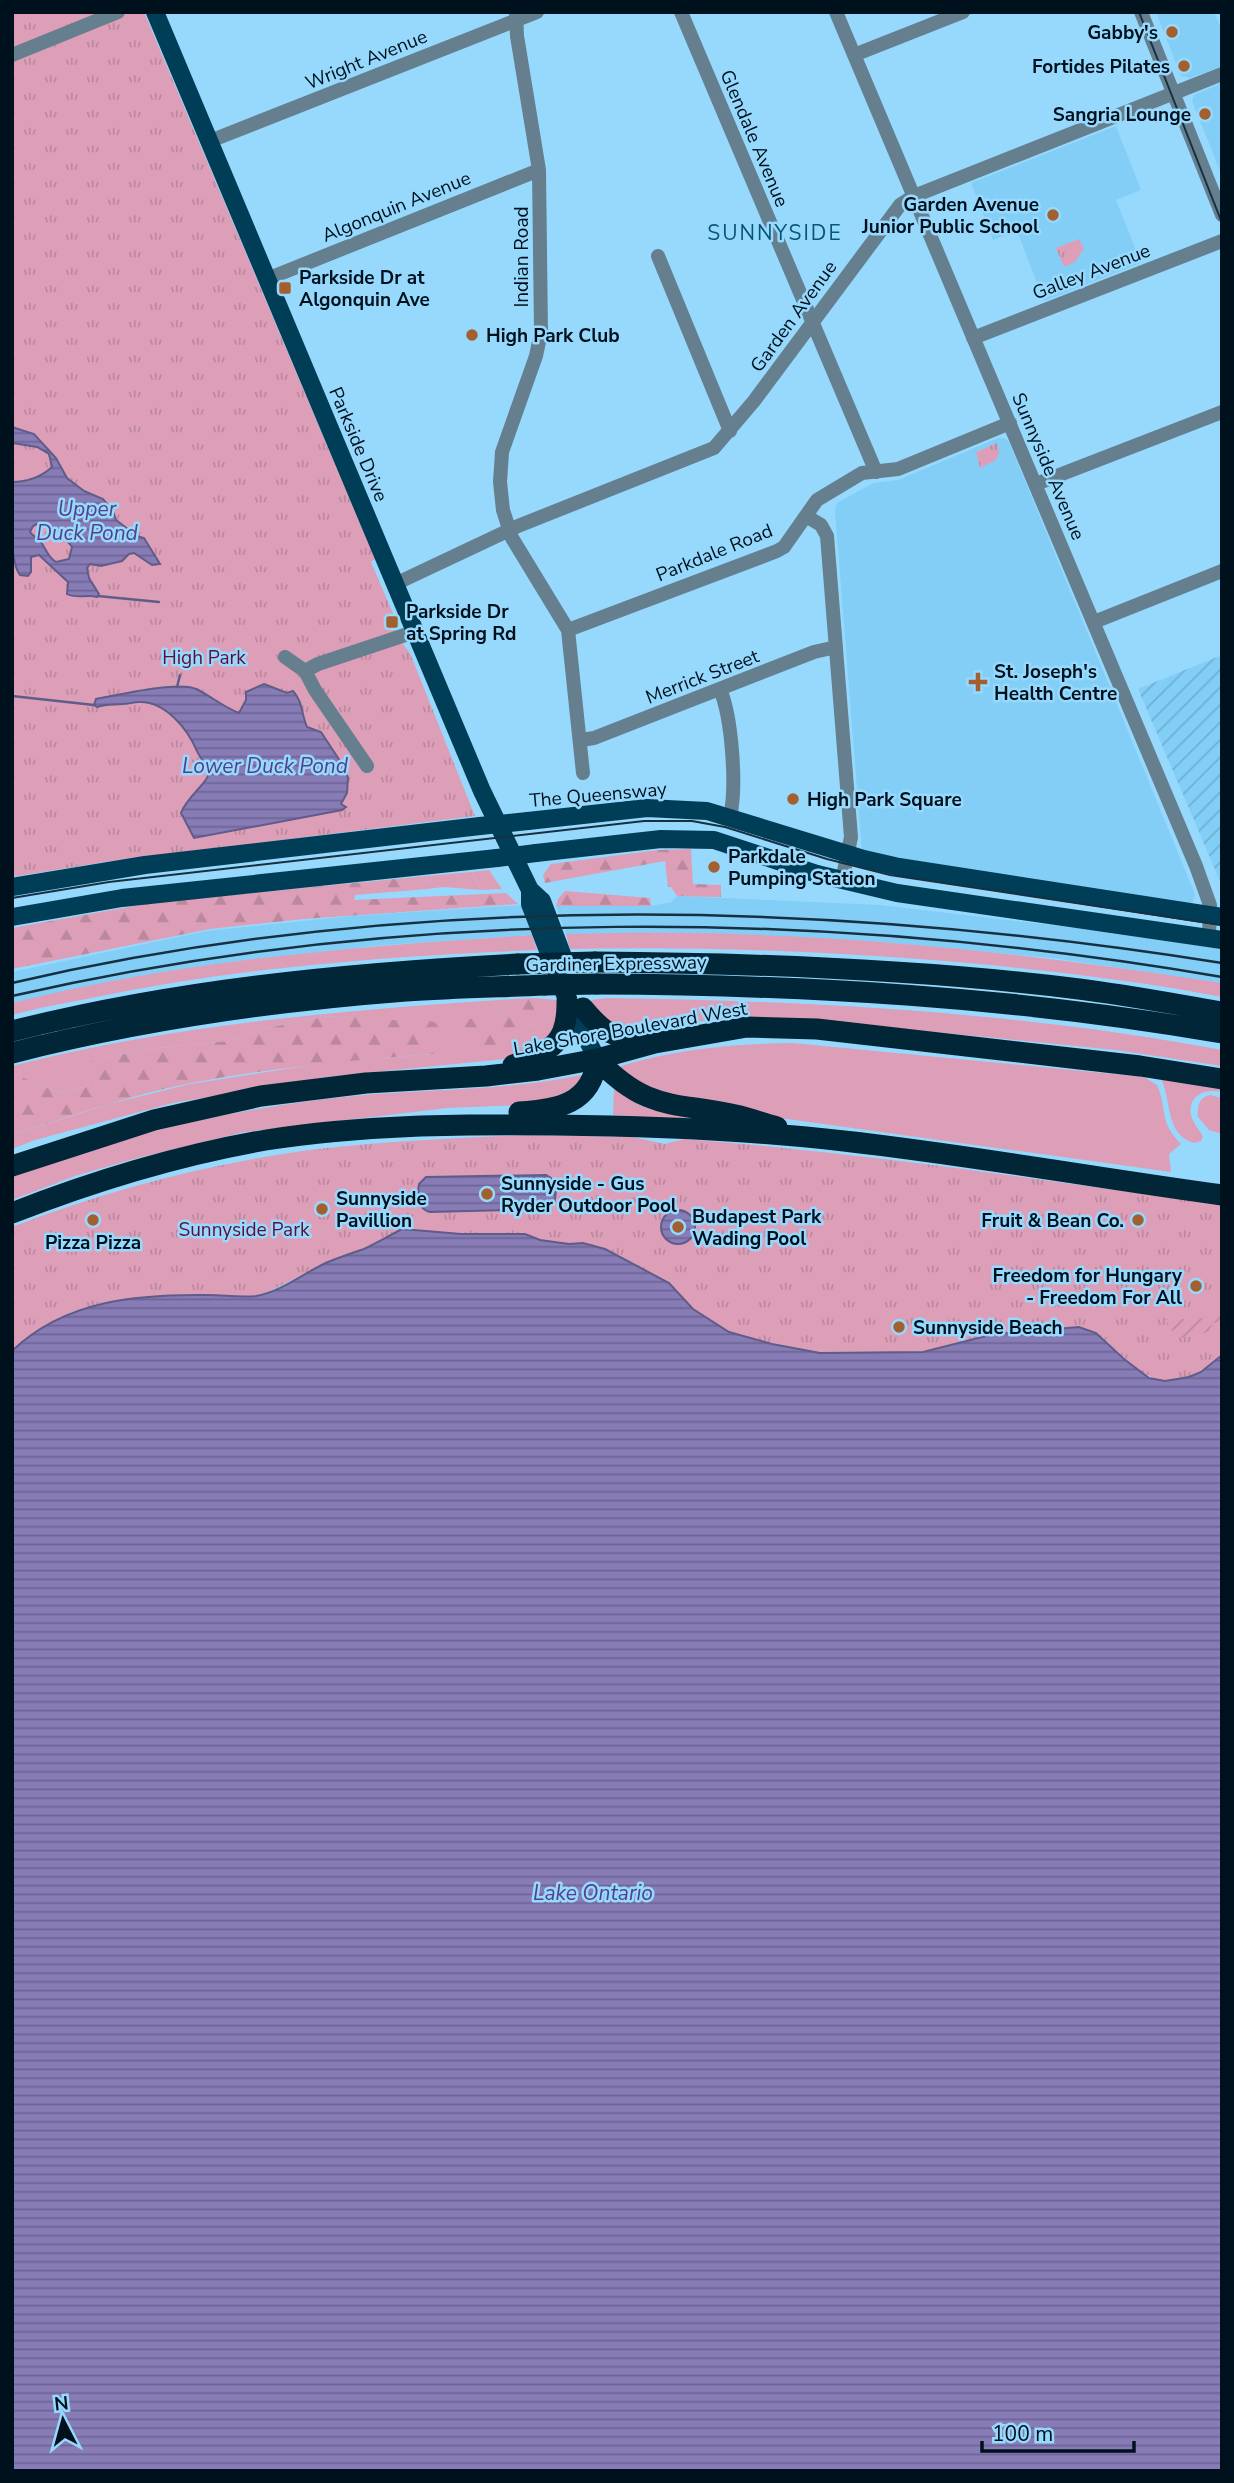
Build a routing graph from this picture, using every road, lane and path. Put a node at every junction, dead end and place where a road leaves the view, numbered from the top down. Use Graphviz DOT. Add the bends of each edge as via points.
graph roads {
  1 [pos="118,12"];
  2 [pos="155,12"];
  3 [pos="537,12"];
  4 [pos="681,12"];
  5 [pos="836,12"];
  6 [pos="963,12"];
  7 [pos="1141,12"];
  8 [pos="516,16"];
  9 [pos="12,55"];
  10 [pos="855,55"];
  11 [pos="1222,74"];
  12 [pos="1173,93"];
  13 [pos="210,141"];
  14 [pos="539,170"];
  15 [pos="914,196"];
  16 [pos="1222,215"];
  17 [pos="1222,241"];
  18 [pos="658,256"];
  19 [pos="267,279"];
  20 [pos="813,320"];
  21 [pos="974,338"];
  22 [pos="1222,412"];
  23 [pos="1010,423"];
  24 [pos="730,431"];
  25 [pos="876,471"];
  26 [pos="1036,484"];
  27 [pos="806,516"];
  28 [pos="509,531"];
  29 [pos="1222,571"];
  30 [pos="395,584"];
  31 [pos="1094,622"];
  32 [pos="568,630"];
  33 [pos="414,632"];
  34 [pos="836,647"];
  35 [pos="285,657"];
  36 [pos="305,671"];
  37 [pos="720,689"];
  38 [pos="581,740"];
  39 [pos="367,766"];
  40 [pos="583,773"];
  41 [pos="730,817"];
  42 [pos="849,855"];
  43 [pos="842,881"];
  44 [pos="12,887"];
  45 [pos="1216,916"];
  46 [pos="12,917"];
  47 [pos="1215,939"];
  48 [pos="575,1004"];
  49 [pos="1222,1012"];
  50 [pos="747,1027"];
  51 [pos="12,1031"];
  52 [pos="1222,1033"];
  53 [pos="12,1053"];
  54 [pos="597,1059"];
  55 [pos="486,1076"];
  56 [pos="1222,1079"];
  57 [pos="476,1124"];
  58 [pos="815,1139"];
  59 [pos="12,1166"];
  60 [pos="1222,1195"];
  61 [pos="12,1213"];
  1 -- 9 [label="street"];
  2 -- 13 [label="main road, Parkside Drive"];
  3 -- 8 [label="street, Wright Avenue"];
  4 -- 20 [label="street, Glendale Avenue"];
  5 -- 10 [label="street, Sunnyside Avenue"];
  6 -- 10 [label="street"];
  7 -- 12 [label="street"];
  8 -- 13 [label="street, Wright Avenue"];
  8 -- 14 [label="street, Indian Road"];
  10 -- 15 [label="street, Sunnyside Avenue"];
  11 -- 12 [label="street, Garden Avenue"];
  12 -- 15 [label="street, Garden Avenue"];
  12 -- 16 [label="street"];
  13 -- 19 [label="main road, Parkside Drive"];
  14 -- 19 [label="street, Algonquin Avenue"];
  14 -- 28 [label="street, Indian Road" via="541,332 501,458 502,500"];
  15 -- 20 [label="street, Garden Avenue" via="900,205"];
  15 -- 21 [label="street, Sunnyside Avenue"];
  17 -- 21 [label="street, Galley Avenue"];
  18 -- 24 [label="street"];
  19 -- 30 [label="main road, Parkside Drive"];
  20 -- 24 [label="street, Garden Avenue"];
  20 -- 25 [label="street, Glendale Avenue"];
  21 -- 23 [label="street, Sunnyside Avenue"];
  22 -- 26 [label="street"];
  23 -- 25 [label="street, Parkdale Road" via="898,469"];
  23 -- 26 [label="street, Sunnyside Avenue"];
  24 -- 28 [label="street, Garden Avenue" via="714,448 695,457"];
  25 -- 27 [label="street, Parkdale Road" via="862,473 817,500"];
  26 -- 31 [label="street, Sunnyside Avenue"];
  27 -- 32 [label="street, Parkdale Road" via="777,551"];
  27 -- 34 [label="street" via="821,525 827,536"];
  28 -- 30 [label="street, Garden Avenue"];
  28 -- 32 [label="street, Indian Road"];
  29 -- 31 [label="street"];
  30 -- 33 [label="main road, Parkside Drive"];
  31 -- 45 [label="street, Sunnyside Avenue"];
  32 -- 38 [label="street, Indian Road"];
  33 -- 36 [label="street"];
  33 -- 48 [label="main road, Parkside Drive" via="530,890 530,904"];
  34 -- 37 [label="street, Merrick Street"];
  34 -- 42 [label="street"];
  35 -- 36 [label="street"];
  36 -- 39 [label="street"];
  37 -- 38 [label="street, Merrick Street"];
  37 -- 41 [label="street" via="726,705 733,774"];
  38 -- 40 [label="street, Indian Road"];
  41 -- 42 [label="main road, The Queensway"];
  41 -- 44 [label="main road, The Queensway, bridge" via="648,808 145,865"];
  42 -- 43 [label="street"];
  42 -- 45 [label="main road, The Queensway" via="941,875"];
  43 -- 46 [label="main road, bridge" via="714,840 661,839 122,898"];
  43 -- 47 [label="main road"];
  45 -- 47 [label="street, Sunnyside Avenue"];
  48 -- 50 [label="highway" via="619,1038 698,1027"];
  48 -- 54 [label="main road, Parkside Drive"];
  48 -- 55 [label="highway" via="556,1045"];
  49 -- 51 [label="highway, Gardiner Expressway, bridge" via="1081,989 940,975 778,964 595,962 395,971 267,983 125,1006"];
  50 -- 54 [label="highway, Lake Shore Boulevard West" via="655,1043"];
  50 -- 56 [label="highway, Lake Shore Boulevard West" via="817,1029"];
  52 -- 53 [label="highway, Gardiner Expressway, bridge" via="916,995 789,986 597,984 409,991 272,1005 127,1027"];
  54 -- 55 [label="highway, Lake Shore Boulevard West"];
  54 -- 57 [label="highway" via="587,1089 567,1104"];
  54 -- 58 [label="highway" via="648,1099 739,1116"];
  55 -- 59 [label="highway, Lake Shore Boulevard West" via="366,1083 261,1096 154,1120"];
  57 -- 58 [label="highway" via="657,1127"];
  57 -- 61 [label="highway" via="335,1131 236,1146 131,1172"];
  58 -- 60 [label="highway"];
}
